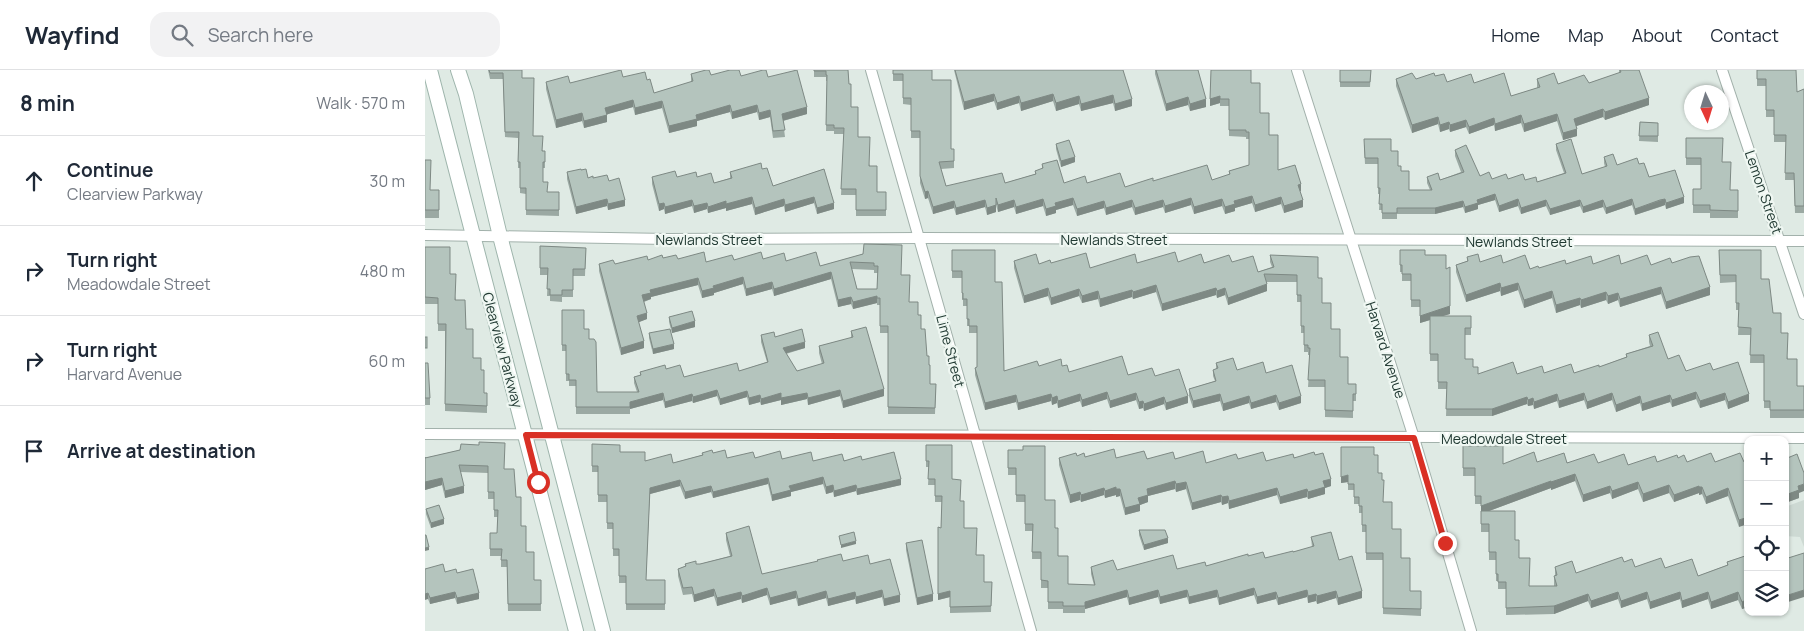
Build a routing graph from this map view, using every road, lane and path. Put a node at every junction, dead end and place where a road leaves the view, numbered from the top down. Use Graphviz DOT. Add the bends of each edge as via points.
graph roads {
  1 [pos="430,70"];
  2 [pos="458,70"];
  3 [pos="871,70"];
  4 [pos="1297,70"];
  5 [pos="1722,70"];
  6 [pos="425,235"];
  7 [pos="473,236"];
  8 [pos="500,236"];
  9 [pos="920,238"];
  10 [pos="1351,240"];
  11 [pos="1780,241"];
  12 [pos="1804,241"];
  13 [pos="1804,314"];
  14 [pos="425,434"];
  15 [pos="552,434"];
  16 [pos="526,435"];
  17 [pos="975,437"];
  18 [pos="1414,438"];
  19 [pos="1804,438"];
  20 [pos="576,631"];
  21 [pos="603,631"];
  22 [pos="1031,631"];
  23 [pos="1471,631"];
  1 -- 7 [label="main road, Clearview Parkway"];
  2 -- 8 [label="main road, Clearview Parkway"];
  3 -- 9 [label="street, Lime Street"];
  4 -- 10 [label="street, Harvard Avenue"];
  5 -- 11 [label="street, Lemon Street"];
  6 -- 7 [label="street, Newlands Street"];
  7 -- 8 [label="street, Newlands Street"];
  7 -- 16 [label="main road, Clearview Parkway"];
  8 -- 9 [label="street, Newlands Street"];
  8 -- 15 [label="main road, Clearview Parkway"];
  9 -- 10 [label="street, Newlands Street"];
  9 -- 17 [label="street, Lime Street"];
  10 -- 11 [label="street, Newlands Street"];
  10 -- 18 [label="street, Harvard Avenue"];
  11 -- 12 [label="street, Newlands Street"];
  11 -- 13 [label="street, Lemon Street"];
  14 -- 16 [label="street, Meadowdale Street"];
  15 -- 16 [label="street, Meadowdale Street"];
  15 -- 17 [label="street, Meadowdale Street"];
  15 -- 21 [label="main road, Clearview Parkway"];
  16 -- 20 [label="main road, Clearview Parkway"];
  17 -- 18 [label="street, Meadowdale Street"];
  17 -- 22 [label="street, Lime Street"];
  18 -- 19 [label="street, Meadowdale Street"];
  18 -- 23 [label="street, Harvard Avenue"];
}
